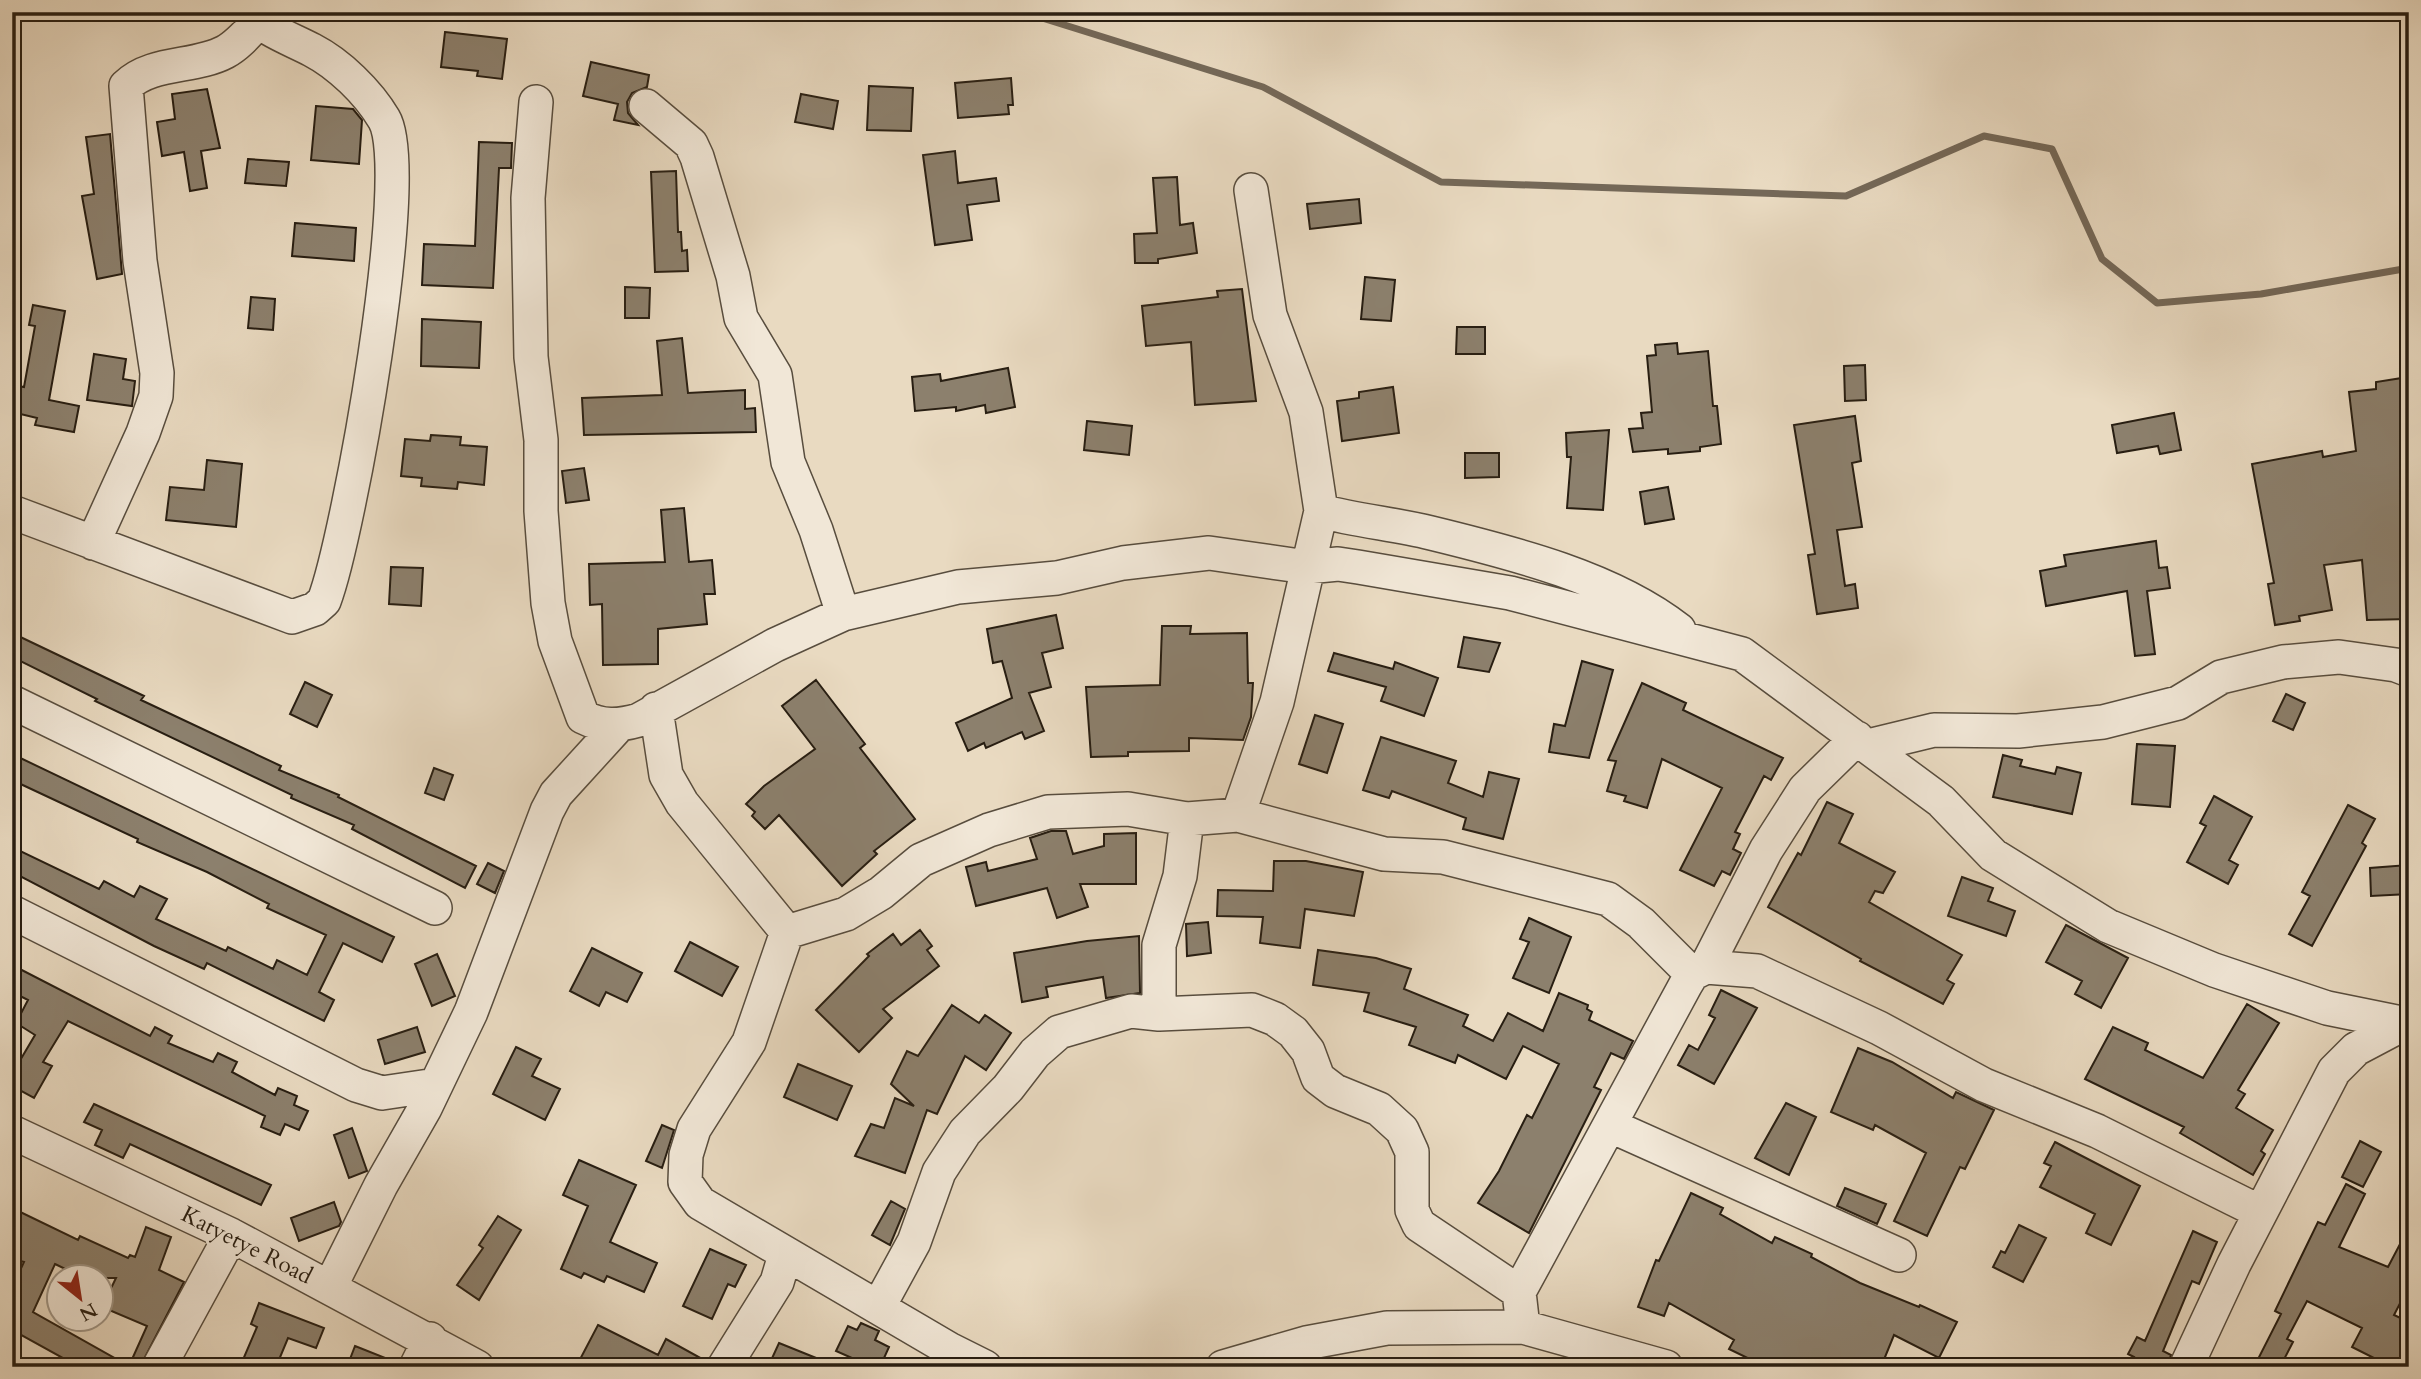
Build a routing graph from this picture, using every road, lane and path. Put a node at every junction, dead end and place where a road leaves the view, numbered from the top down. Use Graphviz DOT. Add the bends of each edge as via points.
graph roads {
  1 [pos="253,17"];
  2 [pos="536,102"];
  3 [pos="646,106"];
  4 [pos="1251,190"];
  5 [pos="1321,511"];
  6 [pos="12,512"];
  7 [pos="93,543"];
  8 [pos="1307,568"];
  9 [pos="843,614"];
  10 [pos="1692,641"];
  11 [pos="2409,670"];
  12 [pos="12,702"];
  13 [pos="656,709"];
  14 [pos="618,726"];
  15 [pos="1862,742"];
  16 [pos="1238,815"];
  17 [pos="1187,819"];
  18 [pos="435,908"];
  19 [pos="12,912"];
  20 [pos="788,932"];
  21 [pos="1699,970"];
  22 [pos="1159,1014"];
  23 [pos="2405,1022"];
  24 [pos="436,1086"];
  25 [pos="1611,1126"];
  26 [pos="12,1132"];
  27 [pos="2260,1212"];
  28 [pos="231,1235"];
  29 [pos="785,1255"];
  30 [pos="1899,1255"];
  31 [pos="330,1287"];
  32 [pos="1519,1292"];
  33 [pos="879,1306"];
  34 [pos="1523,1327"];
  35 [pos="423,1353"];
  36 [pos="159,1367"];
  37 [pos="477,1367"];
  38 [pos="724,1367"];
  39 [pos="985,1367"];
  40 [pos="1223,1367"];
  41 [pos="1666,1367"];
  42 [pos="2186,1367"];
  1 -- 7 [label="street" via="226,52 135,77 126,86 156,396"];
  1 -- 7 [label="street" via="314,50 372,100 386,122 393,161 376,353 329,588 315,609 292,617"];
  2 -- 14 [label="street" via="528,186 531,357 541,440 548,603 555,641 583,717 596,724"];
  3 -- 9 [label="street" via="691,144 697,157 728,257 741,318 775,375 788,462"];
  4 -- 5 [label="street" via="1270,315 1306,412"];
  5 -- 8 [label="street"];
  5 -- 10 [label="street" via="1429,532 1605,586 1657,613"];
  6 -- 7 [label="street"];
  8 -- 9 [label="street" via="1209,552 1057,578 958,587"];
  8 -- 10 [label="street" via="1338,564 1510,593"];
  8 -- 16 [label="street" via="1277,702"];
  9 -- 13 [label="street"];
  10 -- 15 [label="street" via="1742,654"];
  11 -- 15 [label="street" via="2339,657 2283,662 2221,677 2178,702 2103,722 2018,731 1934,730"];
  12 -- 18 [label="street"];
  13 -- 14 [label="street"];
  13 -- 20 [label="street" via="666,775 681,803"];
  14 -- 24 [label="street" via="556,794 547,811 471,1012"];
  15 -- 21 [label="street" via="1805,789"];
  15 -- 23 [label="street" via="1941,801 1993,855 2108,926 2214,970 2314,1004"];
  16 -- 17 [label="street"];
  16 -- 21 [label="street" via="1384,854 1443,856 1608,899"];
  17 -- 20 [label="street" via="1128,809 1048,812 989,830 921,860 846,914"];
  17 -- 22 [label="street" via="1180,876 1159,945"];
  19 -- 24 [label="street" via="356,1085 382,1093"];
  20 -- 29 [label="street" via="749,1042 694,1129 686,1154 685,1182 700,1203"];
  21 -- 25 [label="street"];
  21 -- 27 [label="street" via="1757,971 1879,1028 1984,1085 2097,1131"];
  22 -- 32 [label="street" via="1252,1010 1293,1032 1308,1051 1318,1078 1335,1091 1379,1109 1402,1130 1412,1152 1412,1210 1419,1225"];
  22 -- 33 [label="street" via="1131,1011 1059,1032 1035,1053 965,1132 945,1162 914,1242"];
  23 -- 27 [label="street" via="2356,1049 2334,1072"];
  24 -- 31 [label="street"];
  25 -- 30 [label="street"];
  25 -- 32 [label="street"];
  26 -- 28 [label="street, Katyetye Road"];
  27 -- 42 [label="street"];
  28 -- 31 [label="street, Katyetye Road"];
  28 -- 36 [label="street"];
  29 -- 33 [label="street"];
  29 -- 38 [label="street" via="777,1282"];
  31 -- 35 [label="street, Katyetye Road"];
  32 -- 34 [label="street"];
  33 -- 39 [label="street"];
  34 -- 40 [label="street" via="1387,1328 1306,1343"];
  34 -- 41 [label="street"];
  35 -- 37 [label="street, Katyetye Road"];
}
